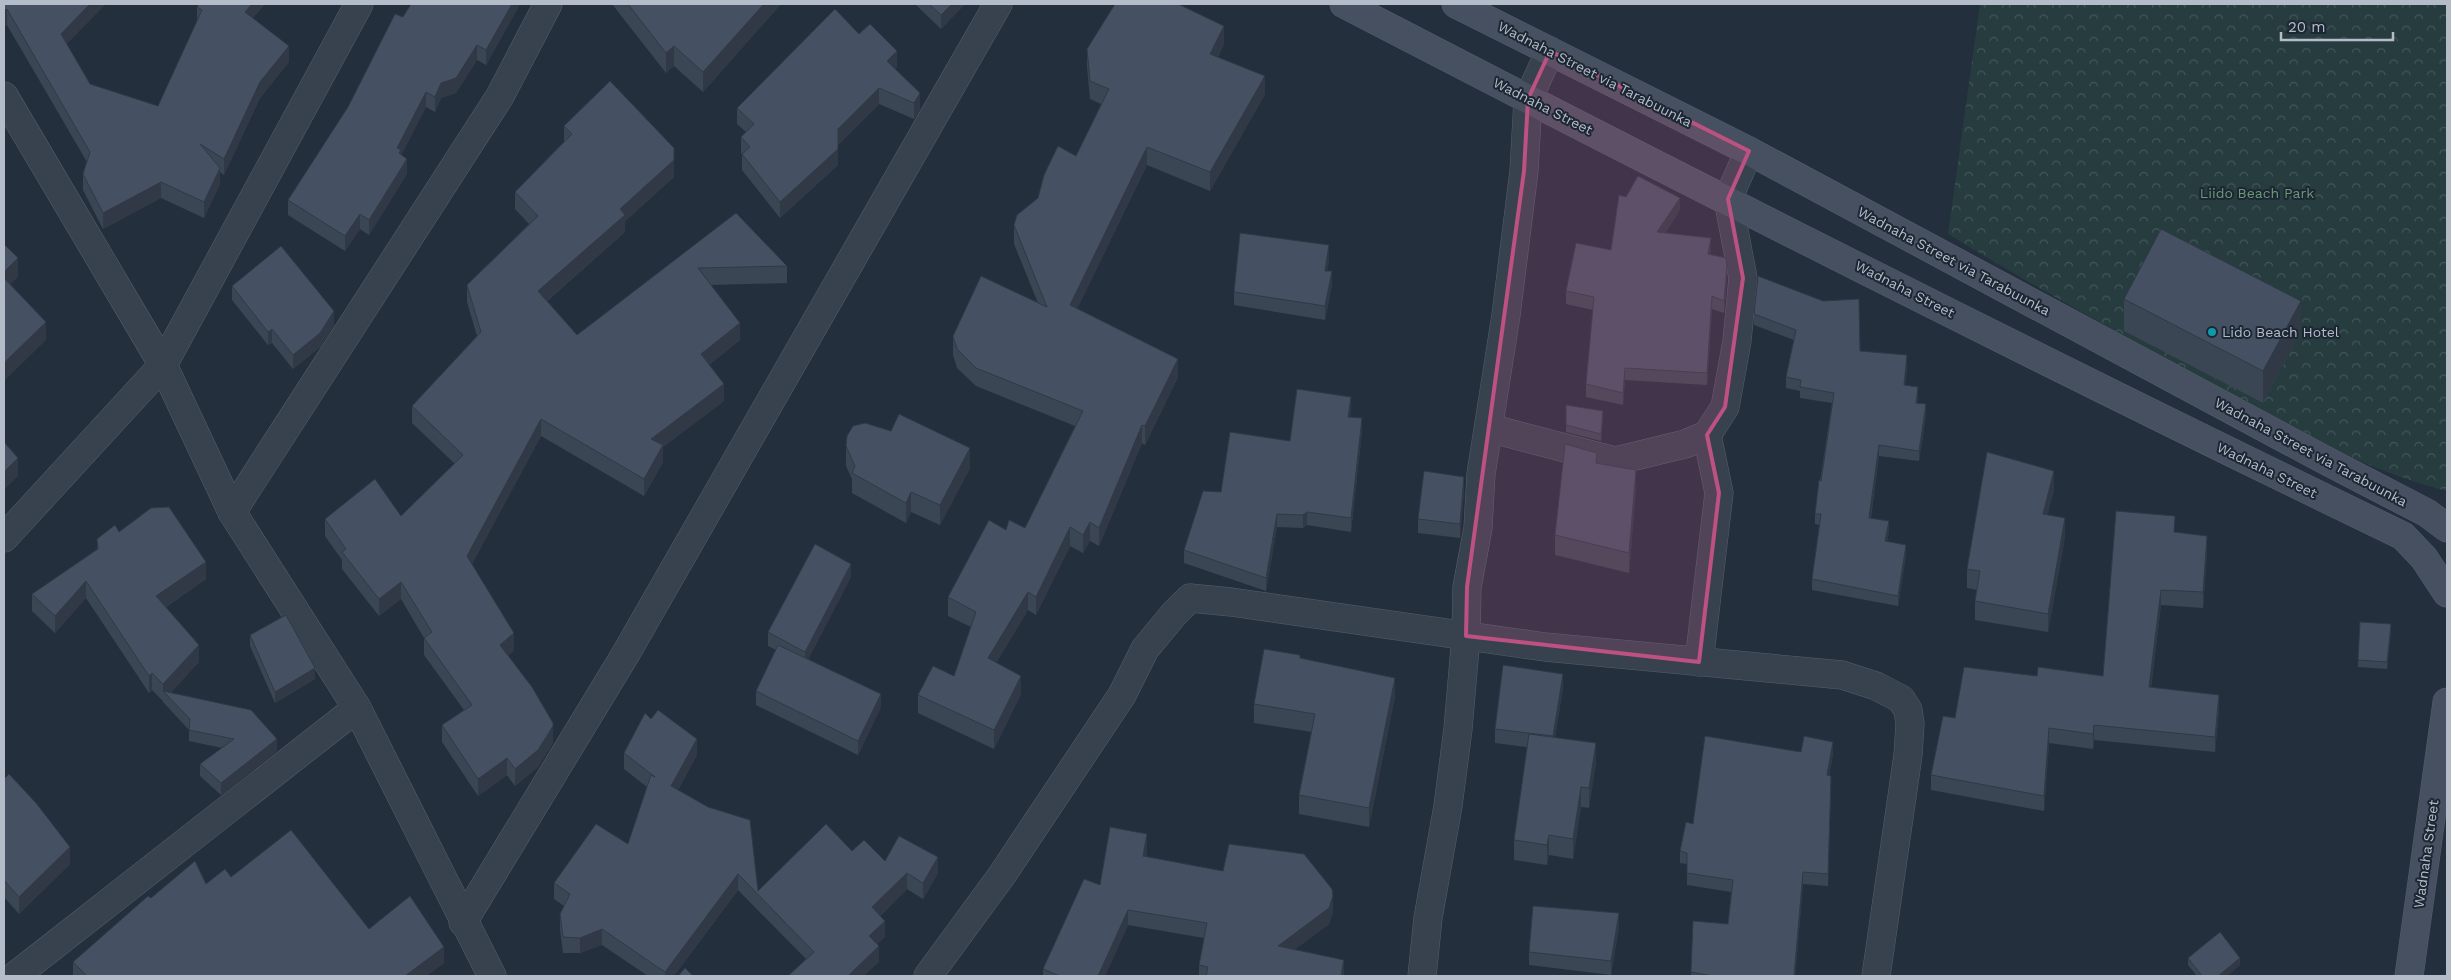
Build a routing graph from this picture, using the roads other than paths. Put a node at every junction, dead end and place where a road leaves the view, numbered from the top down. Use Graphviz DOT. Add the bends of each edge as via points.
graph roads {
  1 [pos="359,4"];
  2 [pos="548,4"];
  3 [pos="998,4"];
  4 [pos="1344,4"];
  5 [pos="1456,4"];
  6 [pos="1550,51"];
  7 [pos="4,96"];
  8 [pos="1528,99"];
  9 [pos="1749,151"];
  10 [pos="1728,199"];
  11 [pos="163,365"];
  12 [pos="1489,428"];
  13 [pos="1707,435"];
  14 [pos="232,512"];
  15 [pos="2447,528"];
  16 [pos="4,538"];
  17 [pos="2447,593"];
  18 [pos="1466,636"];
  19 [pos="1699,662"];
  20 [pos="2447,702"];
  21 [pos="357,708"];
  22 [pos="463,922"];
  23 [pos="15,976"];
  24 [pos="492,976"];
  25 [pos="928,976"];
  26 [pos="1422,976"];
  27 [pos="1876,976"];
  28 [pos="2409,976"];
  1 -- 11 [label="street"];
  2 -- 14 [label="street" via="500,96"];
  3 -- 22 [label="street" via="625,655"];
  4 -- 8 [label="main road, Wadnaha Street"];
  5 -- 6 [label="main road, Wadnaha Street via Tarabuunka"];
  6 -- 8 [label="street"];
  6 -- 9 [label="main road, Wadnaha Street via Tarabuunka"];
  7 -- 11 [label="street"];
  8 -- 10 [label="main road, Wadnaha Street"];
  8 -- 12 [label="street" via="1524,171"];
  9 -- 10 [label="street"];
  9 -- 15 [label="main road, Wadnaha Street via Tarabuunka" via="2419,508"];
  10 -- 13 [label="street" via="1743,278 1737,341 1725,407"];
  10 -- 17 [label="main road, Wadnaha Street" via="2148,413 2403,536 2424,558"];
  11 -- 14 [label="street"];
  11 -- 16 [label="street"];
  12 -- 13 [label="street" via="1615,461 1685,444"];
  12 -- 18 [label="street" via="1481,474 1478,528 1467,587"];
  13 -- 19 [label="street" via="1719,492"];
  14 -- 21 [label="street"];
  18 -- 19 [label="street"];
  18 -- 25 [label="street" via="1190,598 1145,649 1122,695 1002,875"];
  18 -- 26 [label="street" via="1450,787 1428,918"];
  19 -- 27 [label="street" via="1842,675 1891,693 1901,699 1908,710 1908,755"];
  20 -- 28 [label="main road, Wadnaha Street"];
  21 -- 22 [label="street"];
  21 -- 23 [label="street"];
  22 -- 24 [label="street"];
}
